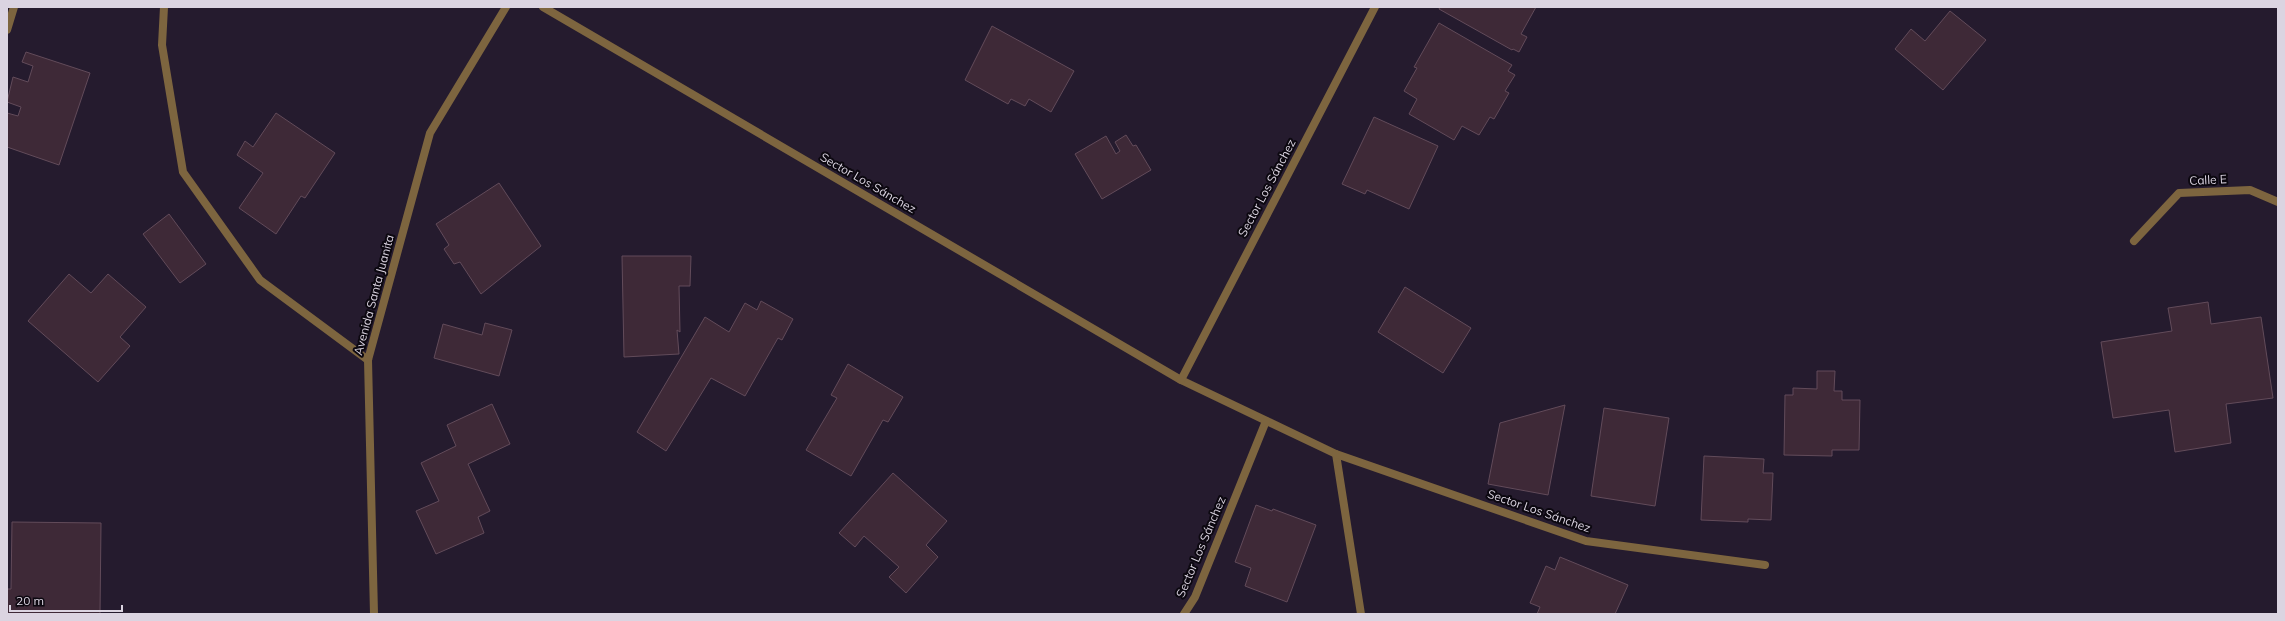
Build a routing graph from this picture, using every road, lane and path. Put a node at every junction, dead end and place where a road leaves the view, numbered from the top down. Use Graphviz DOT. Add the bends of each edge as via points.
graph roads {
  1 [pos="14,7"];
  2 [pos="164,7"];
  3 [pos="506,7"];
  4 [pos="544,7"];
  5 [pos="1375,7"];
  6 [pos="7,30"];
  7 [pos="2278,202"];
  8 [pos="2134,241"];
  9 [pos="368,360"];
  10 [pos="1181,380"];
  11 [pos="1266,421"];
  12 [pos="1336,454"];
  13 [pos="1765,565"];
  14 [pos="374,614"];
  15 [pos="1184,614"];
  16 [pos="1361,614"];
  1 -- 6 [label="street"];
  2 -- 9 [label="street" via="162,45 183,172 260,280"];
  3 -- 9 [label="street, Avenida Santa Juanita" via="430,133"];
  4 -- 10 [label="street, Sector Los Sánchez"];
  5 -- 10 [label="street, Sector Los Sánchez"];
  7 -- 8 [label="street, Calle E" via="2250,190 2179,193"];
  9 -- 14 [label="street, Avenida Santa Juanita"];
  10 -- 11 [label="street, Sector Los Sánchez"];
  11 -- 12 [label="street, Sector Los Sánchez"];
  11 -- 15 [label="street, Sector Los Sánchez" via="1195,597"];
  12 -- 13 [label="street, Sector Los Sánchez" via="1586,541"];
  12 -- 16 [label="street"];
}
